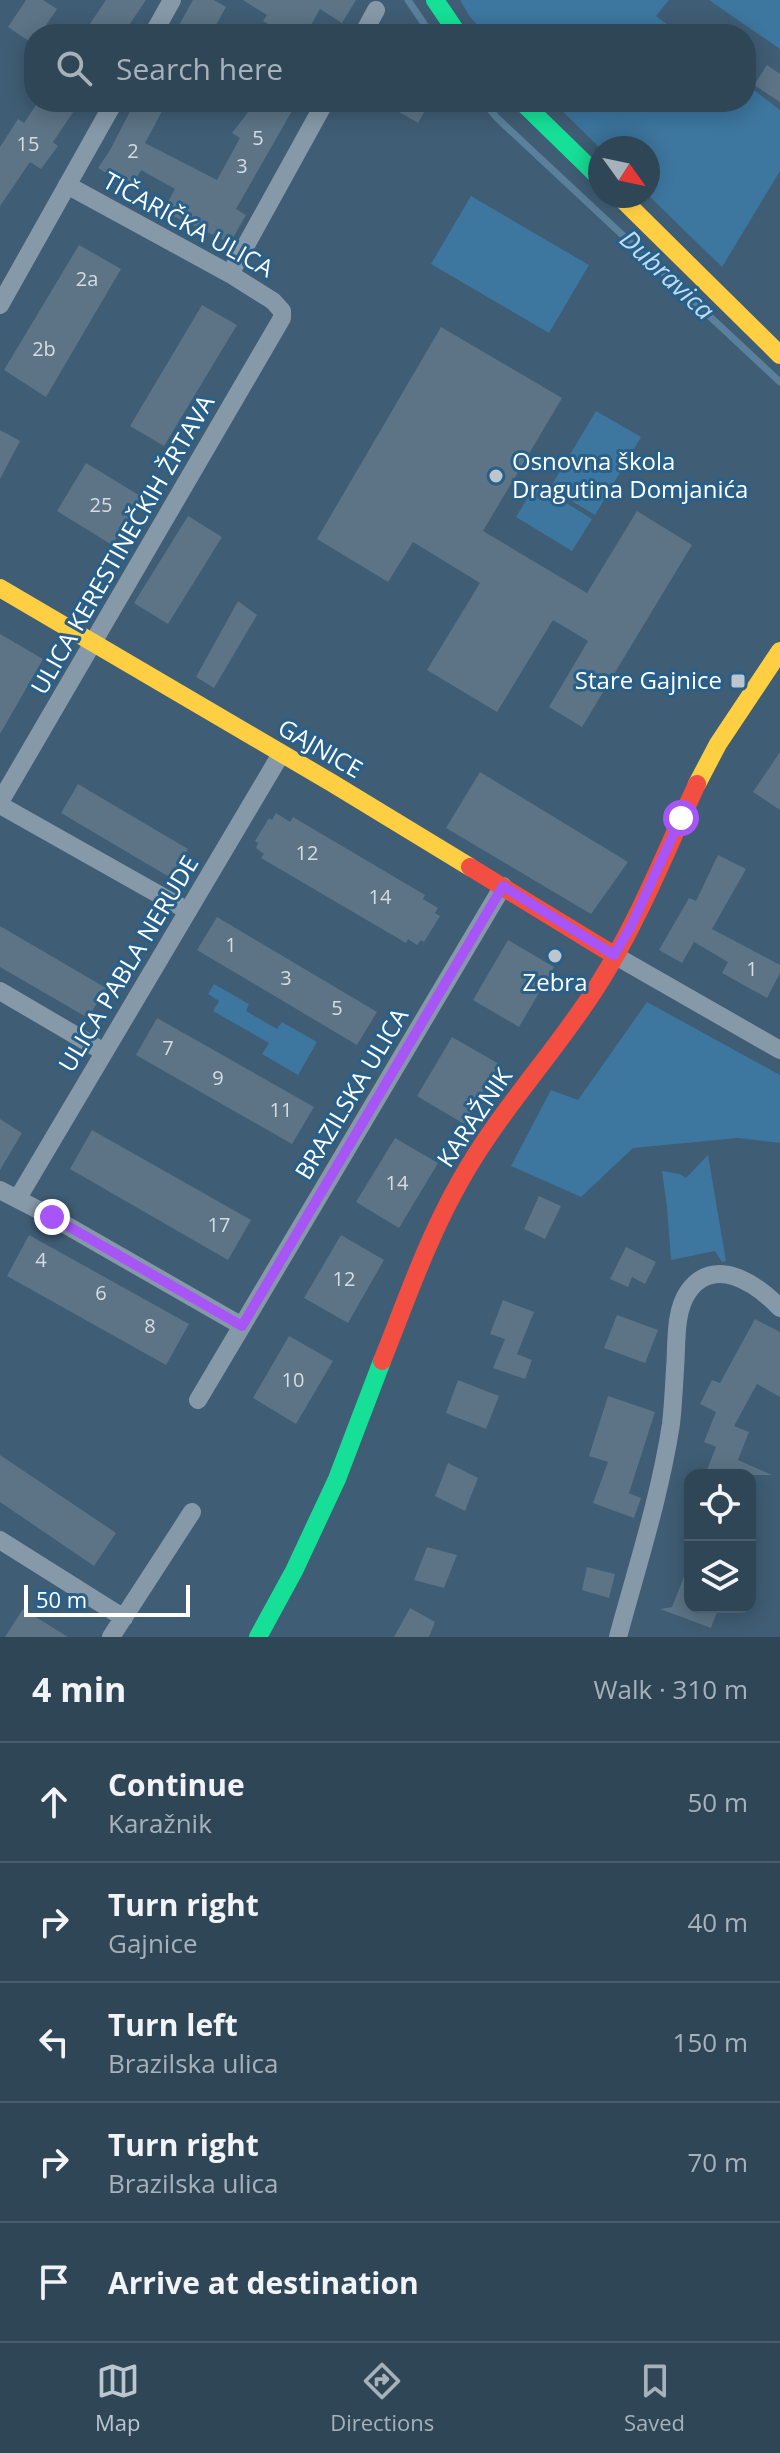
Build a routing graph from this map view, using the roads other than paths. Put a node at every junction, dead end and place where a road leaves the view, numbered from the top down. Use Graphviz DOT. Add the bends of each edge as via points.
graph roads {
  1 [pos="172,0"];
  2 [pos="435,0"];
  3 [pos="376,10"];
  4 [pos="159,24"];
  5 [pos="368,24"];
  6 [pos="451,24"];
  7 [pos="108,112"];
  8 [pos="319,112"];
  9 [pos="532,112"];
  10 [pos="588,166"];
  11 [pos="67,185"];
  12 [pos="631,208"];
  13 [pos="230,274"];
  14 [pos="0,305"];
  15 [pos="282,311"];
  16 [pos="780,355"];
  17 [pos="0,588"];
  18 [pos="93,642"];
  19 [pos="780,651"];
  20 [pos="281,754"];
  21 [pos="0,803"];
  22 [pos="503,886"];
  23 [pos="188,911"];
  24 [pos="614,955"];
  25 [pos="0,991"];
  26 [pos="780,1050"];
  27 [pos="104,1052"];
  28 [pos="0,1190"];
  29 [pos="18,1198"];
  30 [pos="780,1308"];
  31 [pos="242,1326"];
  32 [pos="198,1400"];
  33 [pos="192,1512"];
  34 [pos="5,1544"];
  35 [pos="0,1564"];
  36 [pos="124,1618"];
  37 [pos="111,1637"];
  38 [pos="258,1637"];
  39 [pos="618,1637"];
  1 -- 4 [label="street"];
  2 -- 6 [label="street"];
  3 -- 5 [label="street"];
  7 -- 11 [label="street"];
  8 -- 13 [label="street"];
  9 -- 10 [label="street"];
  11 -- 13 [label="street, TIČARIČKA ULICA"];
  11 -- 14 [label="street"];
  12 -- 16 [label="street"];
  13 -- 15 [label="street, TIČARIČKA ULICA"];
  15 -- 18 [label="street, ULICA KERESTINEČKIH ŽRTAVA" via="279,327"];
  17 -- 18 [label="street, GAJNICE"];
  18 -- 20 [label="street, GAJNICE"];
  18 -- 21 [label="street, ULICA KERESTINEČKIH ŽRTAVA"];
  19 -- 24 [label="street, KARAŽNIK" via="700,777"];
  20 -- 22 [label="street, GAJNICE"];
  20 -- 23 [label="street, ULICA PABLA NERUDE"];
  21 -- 23 [label="street, ULICA KERESTINEČKIH ŽRTAVA"];
  22 -- 24 [label="street, GAJNICE"];
  22 -- 31 [label="street, BRAZILSKA ULICA"];
  23 -- 27 [label="street, ULICA PABLA NERUDE"];
  24 -- 26 [label="street"];
  24 -- 38 [label="street, KARAŽNIK" via="459,1183 421,1261 337,1479"];
  25 -- 27 [label="street"];
  27 -- 29 [label="street, ULICA PABLA NERUDE"];
  28 -- 29 [label="street"];
  29 -- 31 [label="street"];
  30 -- 39 [label="street" via="746,1281 723,1272 705,1277 688,1292 680,1313 671,1423 654,1507"];
  31 -- 32 [label="street, BRAZILSKA ULICA"];
  33 -- 36 [label="street"];
  34 -- 35 [label="street"];
  34 -- 36 [label="street"];
  36 -- 37 [label="street"];
}
